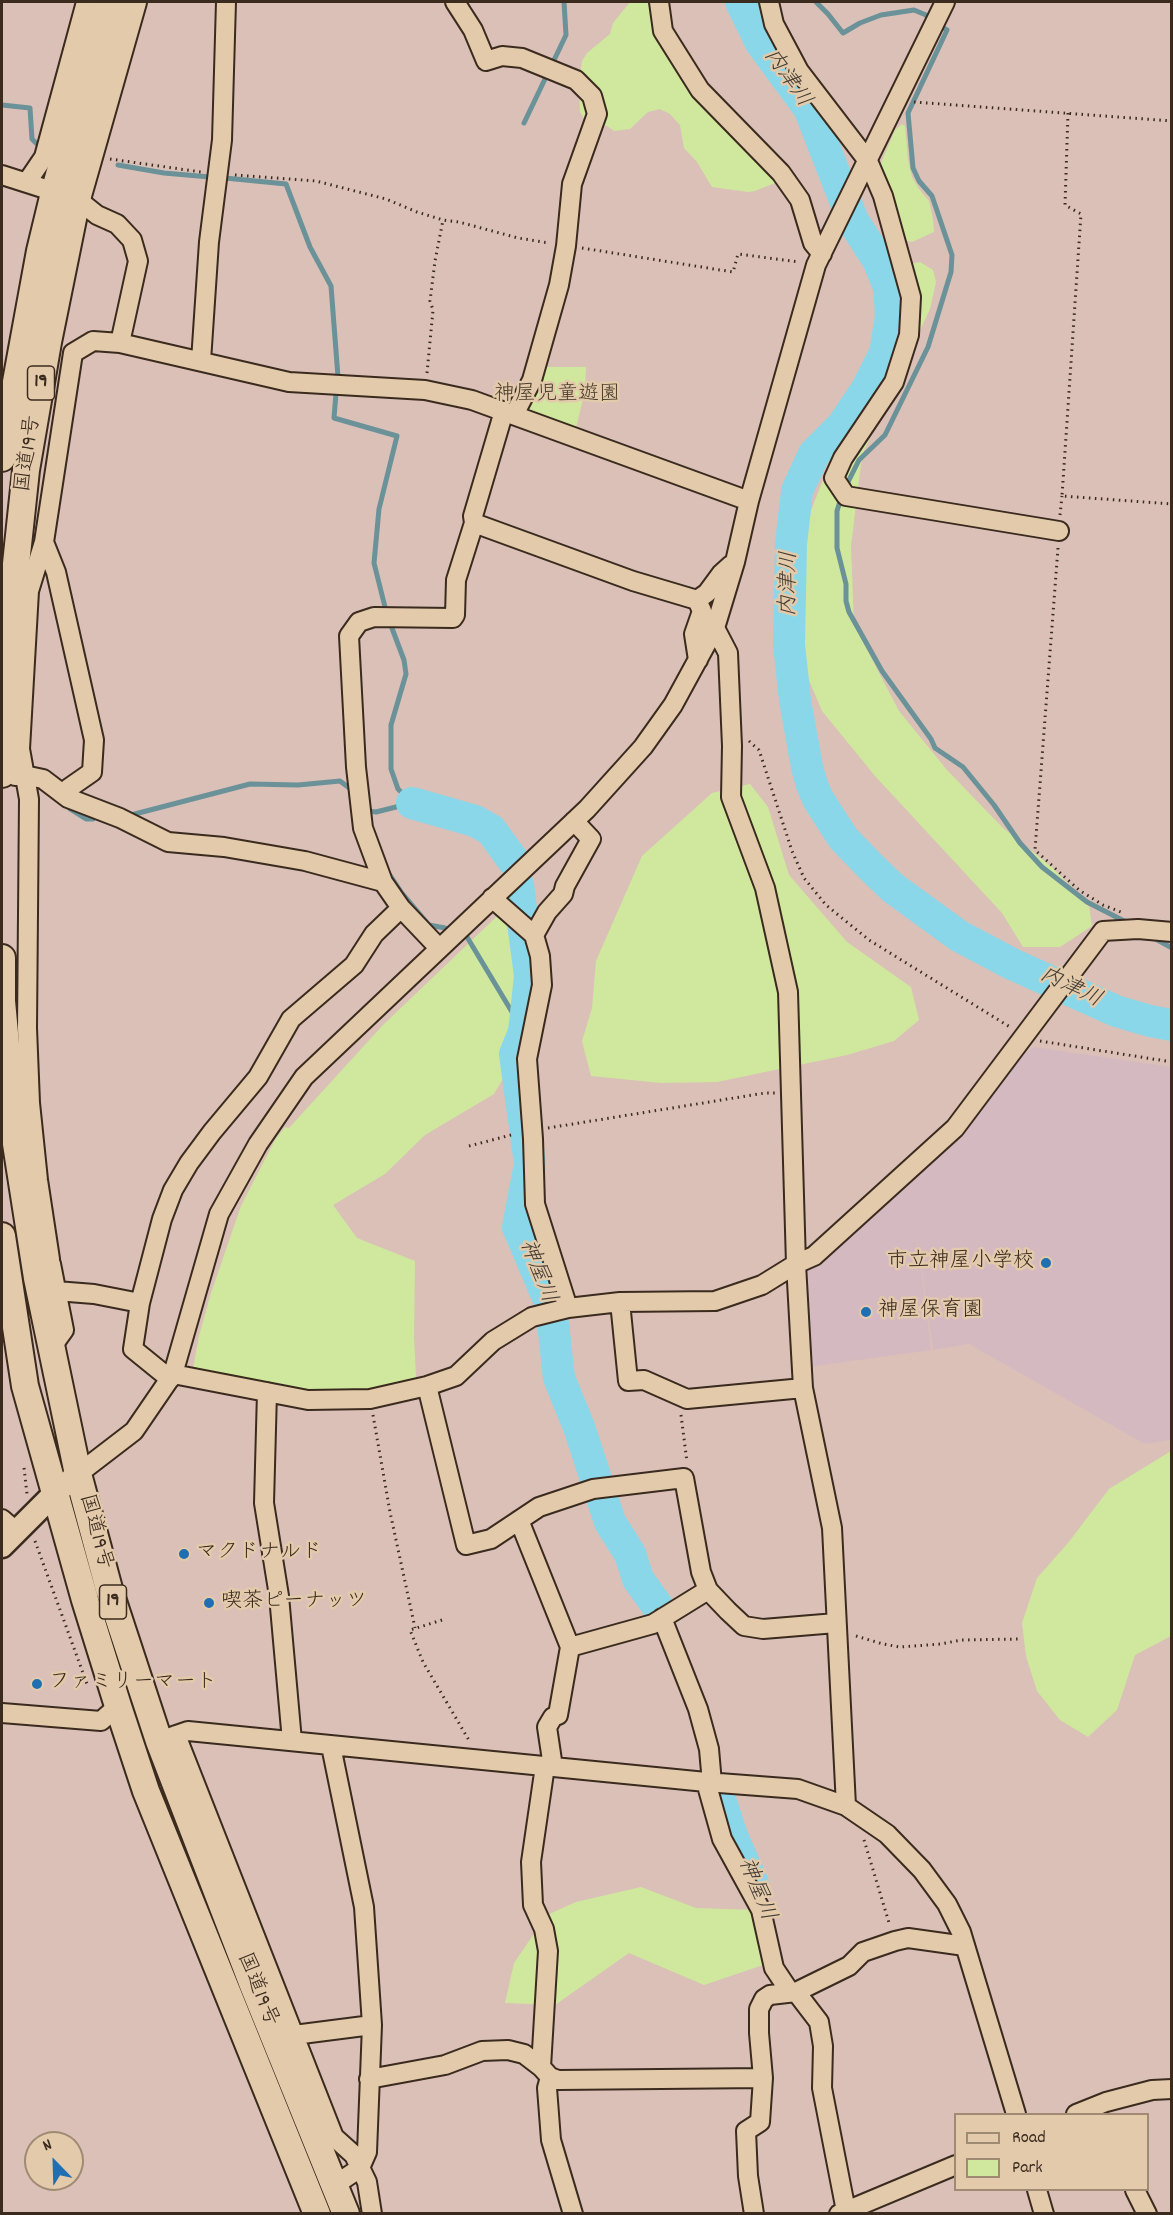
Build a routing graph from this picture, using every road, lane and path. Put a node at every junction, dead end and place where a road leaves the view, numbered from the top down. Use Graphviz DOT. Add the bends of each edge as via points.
graph roads {
  1 [pos="86,2"];
  2 [pos="107,2"];
  3 [pos="133,2"];
  4 [pos="226,2"];
  5 [pos="455,2"];
  6 [pos="659,2"];
  7 [pos="769,2"];
  8 [pos="945,2"];
  9 [pos="898,101"];
  10 [pos="1068,113"];
  11 [pos="1172,121"];
  12 [pos="110,159"];
  13 [pos="866,163"];
  14 [pos="218,174"];
  15 [pos="2,175"];
  16 [pos="27,182"];
  17 [pos="65,196"];
  18 [pos="443,220"];
  19 [pos="566,246"];
  20 [pos="821,255"];
  21 [pos="120,343"];
  22 [pos="201,361"];
  23 [pos="426,390"];
  24 [pos="509,413"];
  25 [pos="2,458"];
  26 [pos="1062,496"];
  27 [pos="749,501"];
  28 [pos="1172,504"];
  29 [pos="474,523"];
  30 [pos="1059,531"];
  31 [pos="44,542"];
  32 [pos="735,562"];
  33 [pos="697,600"];
  34 [pos="715,628"];
  35 [pos="698,660"];
  36 [pos="731,724"];
  37 [pos="13,775"];
  38 [pos="68,798"];
  39 [pos="573,822"];
  40 [pos="383,882"];
  41 [pos="492,898"];
  42 [pos="401,908"];
  43 [pos="527,930"];
  44 [pos="1152,930"];
  45 [pos="1172,932"];
  46 [pos="439,948"];
  47 [pos="2,958"];
  48 [pos="27,1029"];
  49 [pos="1023,1035"];
  50 [pos="7,1053"];
  51 [pos="1172,1062"];
  52 [pos="792,1093"];
  53 [pos="527,1131"];
  54 [pos="469,1146"];
  55 [pos="2,1236"];
  56 [pos="796,1264"];
  57 [pos="49,1292"];
  58 [pos="620,1302"];
  59 [pos="140,1303"];
  60 [pos="2,1306"];
  61 [pos="568,1308"];
  62 [pos="18,1338"];
  63 [pos="171,1377"];
  64 [pos="427,1386"];
  65 [pos="803,1388"];
  66 [pos="267,1392"];
  67 [pos="678,1395"];
  68 [pos="370,1398"];
  69 [pos="22,1459"];
  70 [pos="78,1474"];
  71 [pos="684,1478"];
  72 [pos="55,1493"];
  73 [pos="519,1520"];
  74 [pos="12,1529"];
  75 [pos="708,1590"];
  76 [pos="662,1618"];
  77 [pos="442,1620"];
  78 [pos="837,1627"];
  79 [pos="416,1628"];
  80 [pos="1019,1639"];
  81 [pos="570,1647"];
  82 [pos="88,1688"];
  83 [pos="2,1713"];
  84 [pos="109,1714"];
  85 [pos="167,1738"];
  86 [pos="292,1741"];
  87 [pos="331,1746"];
  88 [pos="478,1760"];
  89 [pos="549,1767"];
  90 [pos="709,1783"];
  91 [pos="851,1810"];
  92 [pos="895,1941"];
  93 [pos="965,1946"];
  94 [pos="793,1992"];
  95 [pos="372,2025"];
  96 [pos="294,2035"];
  97 [pos="545,2072"];
  98 [pos="763,2078"];
  99 [pos="369,2079"];
  100 [pos="1172,2089"];
  101 [pos="1015,2113"];
  102 [pos="1087,2113"];
  103 [pos="954,2166"];
  104 [pos="360,2168"];
  105 [pos="335,2185"];
  106 [pos="1037,2191"];
  107 [pos="1136,2191"];
  108 [pos="848,2211"];
  109 [pos="317,2214"];
  110 [pos="346,2214"];
  111 [pos="372,2214"];
  112 [pos="573,2214"];
  113 [pos="754,2214"];
  114 [pos="1044,2214"];
  115 [pos="1147,2214"];
  1 -- 16 [label="street" via="44,157"];
  2 -- 17 [label="highway, 国道19号 / 19"];
  3 -- 17 [label="highway, 国道19号 / 19"];
  4 -- 14 [label="street"];
  5 -- 19 [label="street" via="486,61 502,56 522,58 576,80 592,96 597,114 572,184"];
  6 -- 20 [label="street" via="663,31 700,90 781,172 800,200 813,243"];
  7 -- 13 [label="street" via="774,24 799,71"];
  8 -- 9 [label="street"];
  9 -- 10 [label="path"];
  9 -- 13 [label="street"];
  10 -- 11 [label="path"];
  10 -- 26 [label="path" via="1065,205 1081,214"];
  12 -- 14 [label="path"];
  13 -- 20 [label="street"];
  13 -- 30 [label="street" via="883,196 910,297 909,335 894,382 834,478 846,496"];
  14 -- 18 [label="path" via="316,181 386,199"];
  14 -- 22 [label="street"];
  15 -- 16 [label="street"];
  16 -- 17 [label="street"];
  17 -- 21 [label="street" via="117,224 132,240 138,261"];
  17 -- 25 [label="highway, 国道19号 / 19" via="40,251"];
  17 -- 37 [label="highway, 国道19号 / 19" via="13,592 2,735"];
  18 -- 19 [label="path"];
  18 -- 23 [label="path" via="430,301 433,310"];
  19 -- 20 [label="path" via="733,272 738,254"];
  19 -- 24 [label="street" via="532,380"];
  20 -- 27 [label="street"];
  21 -- 22 [label="street"];
  21 -- 31 [label="street" via="93,341 73,352"];
  22 -- 23 [label="street" via="289,382"];
  23 -- 24 [label="street"];
  24 -- 27 [label="street"];
  24 -- 29 [label="street" via="473,516"];
  26 -- 28 [label="path"];
  26 -- 30 [label="path"];
  27 -- 32 [label="street"];
  29 -- 33 [label="street"];
  29 -- 40 [label="street" via="456,580 453,618 374,618 359,622 349,636 363,828"];
  30 -- 44 [label="path" via="1035,850 1079,890 1103,905 1149,924"];
  31 -- 37 [label="street" via="29,591 20,748"];
  31 -- 38 [label="street" via="57,572 94,740 92,772 69,788"];
  32 -- 33 [label="street"];
  32 -- 34 [label="street"];
  33 -- 35 [label="street" via="702,611 694,634"];
  34 -- 35 [label="street"];
  34 -- 36 [label="street" via="728,652"];
  35 -- 39 [label="street" via="643,747"];
  36 -- 49 [label="path" via="759,750 796,860 804,878 826,905 869,940"];
  36 -- 52 [label="street" via="731,797 765,888 788,992"];
  37 -- 38 [label="street" via="43,779"];
  37 -- 48 [label="street" via="30,799"];
  38 -- 40 [label="street" via="168,842 305,861"];
  39 -- 41 [label="street"];
  39 -- 43 [label="street" via="591,840 563,894"];
  40 -- 42 [label="street"];
  41 -- 43 [label="street"];
  41 -- 46 [label="street"];
  42 -- 46 [label="street"];
  42 -- 59 [label="street" via="374,934 354,965 291,1018 258,1077 189,1163 172,1190"];
  43 -- 53 [label="street" via="540,956 543,985 527,1059"];
  44 -- 45 [label="street"];
  44 -- 49 [label="street" via="1103,931"];
  46 -- 63 [label="street" via="304,1077 258,1144 219,1214"];
  47 -- 50 [label="highway, 国道19号 / 19"];
  48 -- 50 [label="highway"];
  48 -- 57 [label="street" via="38,1180 51,1259"];
  49 -- 51 [label="path" via="1045,1043"];
  49 -- 56 [label="street" via="955,1128 814,1256"];
  50 -- 57 [label="highway, 国道19号 / 19" via="14,1131"];
  52 -- 53 [label="path" via="765,1093"];
  52 -- 56 [label="street"];
  53 -- 54 [label="path"];
  53 -- 61 [label="street" via="535,1204"];
  55 -- 62 [label="highway, 国道19号 / 19"];
  56 -- 58 [label="street" via="762,1285 714,1301"];
  56 -- 65 [label="street"];
  57 -- 59 [label="street" via="94,1294"];
  57 -- 70 [label="highway, 国道19号 / 19" via="51,1348"];
  58 -- 61 [label="street"];
  58 -- 67 [label="street" via="628,1381 644,1380"];
  59 -- 63 [label="street" via="133,1348"];
  60 -- 62 [label="street"];
  61 -- 64 [label="street" via="532,1317 493,1341 456,1376"];
  62 -- 72 [label="highway, 国道19号 / 19" via="25,1386"];
  63 -- 66 [label="street"];
  63 -- 70 [label="street" via="134,1431"];
  64 -- 68 [label="street"];
  64 -- 73 [label="street" via="466,1545 491,1539"];
  65 -- 67 [label="street" via="687,1399"];
  65 -- 78 [label="street" via="832,1528"];
  66 -- 68 [label="street" via="308,1400"];
  66 -- 86 [label="street" via="264,1503 279,1596"];
  67 -- 71 [label="path" via="687,1458"];
  68 -- 79 [label="path"];
  69 -- 74 [label="path" via="27,1482"];
  70 -- 72 [label="main road"];
  70 -- 85 [label="highway, 国道19号 / 19" via="109,1589"];
  71 -- 73 [label="street" via="593,1489 539,1507"];
  71 -- 75 [label="street"];
  72 -- 74 [label="main road"];
  72 -- 84 [label="highway, 国道19号 / 19"];
  73 -- 81 [label="street"];
  74 -- 82 [label="path"];
  75 -- 76 [label="street"];
  75 -- 78 [label="street" via="744,1626"];
  76 -- 81 [label="street" via="653,1624"];
  76 -- 90 [label="street" via="698,1709 709,1749"];
  77 -- 79 [label="path"];
  78 -- 80 [label="path" via="900,1647"];
  78 -- 91 [label="street"];
  79 -- 88 [label="path" via="410,1630 423,1662"];
  81 -- 89 [label="street" via="558,1714 547,1727"];
  83 -- 84 [label="street"];
  84 -- 109 [label="highway, 国道19号 / 19" via="146,1791"];
  85 -- 86 [label="street" via="188,1731"];
  85 -- 96 [label="street"];
  85 -- 105 [label="highway, 国道19号 / 19" via="253,1985"];
  86 -- 87 [label="street"];
  87 -- 88 [label="street"];
  87 -- 95 [label="street" via="364,1907"];
  88 -- 89 [label="street"];
  89 -- 90 [label="street"];
  89 -- 97 [label="street" via="531,1862 533,1905 544,1929 548,1951"];
  90 -- 91 [label="street" via="798,1789"];
  90 -- 94 [label="street" via="722,1839 761,1910 774,1968"];
  91 -- 92 [label="path"];
  91 -- 93 [label="street" via="887,1834 922,1869 947,1904"];
  92 -- 93 [label="street" via="908,1938"];
  92 -- 94 [label="street" via="863,1952 849,1966"];
  93 -- 101 [label="street"];
  94 -- 98 [label="street" via="770,1995 759,2009"];
  94 -- 108 [label="street" via="819,2022 822,2088"];
  95 -- 96 [label="street"];
  95 -- 99 [label="street"];
  96 -- 104 [label="street" via="334,2137 354,2155"];
  97 -- 98 [label="street" via="558,2080"];
  97 -- 99 [label="street" via="524,2054 482,2051 445,2065"];
  97 -- 112 [label="street" via="551,2140"];
  98 -- 113 [label="street" via="760,2122 746,2131"];
  99 -- 104 [label="street" via="367,2152"];
  100 -- 102 [label="street" via="1106,2102"];
  103 -- 108 [label="street"];
  104 -- 105 [label="street"];
  104 -- 111 [label="street" via="367,2182"];
  105 -- 110 [label="highway, 国道19号 / 19"];
  106 -- 114 [label="street"];
  107 -- 115 [label="street"];
}
